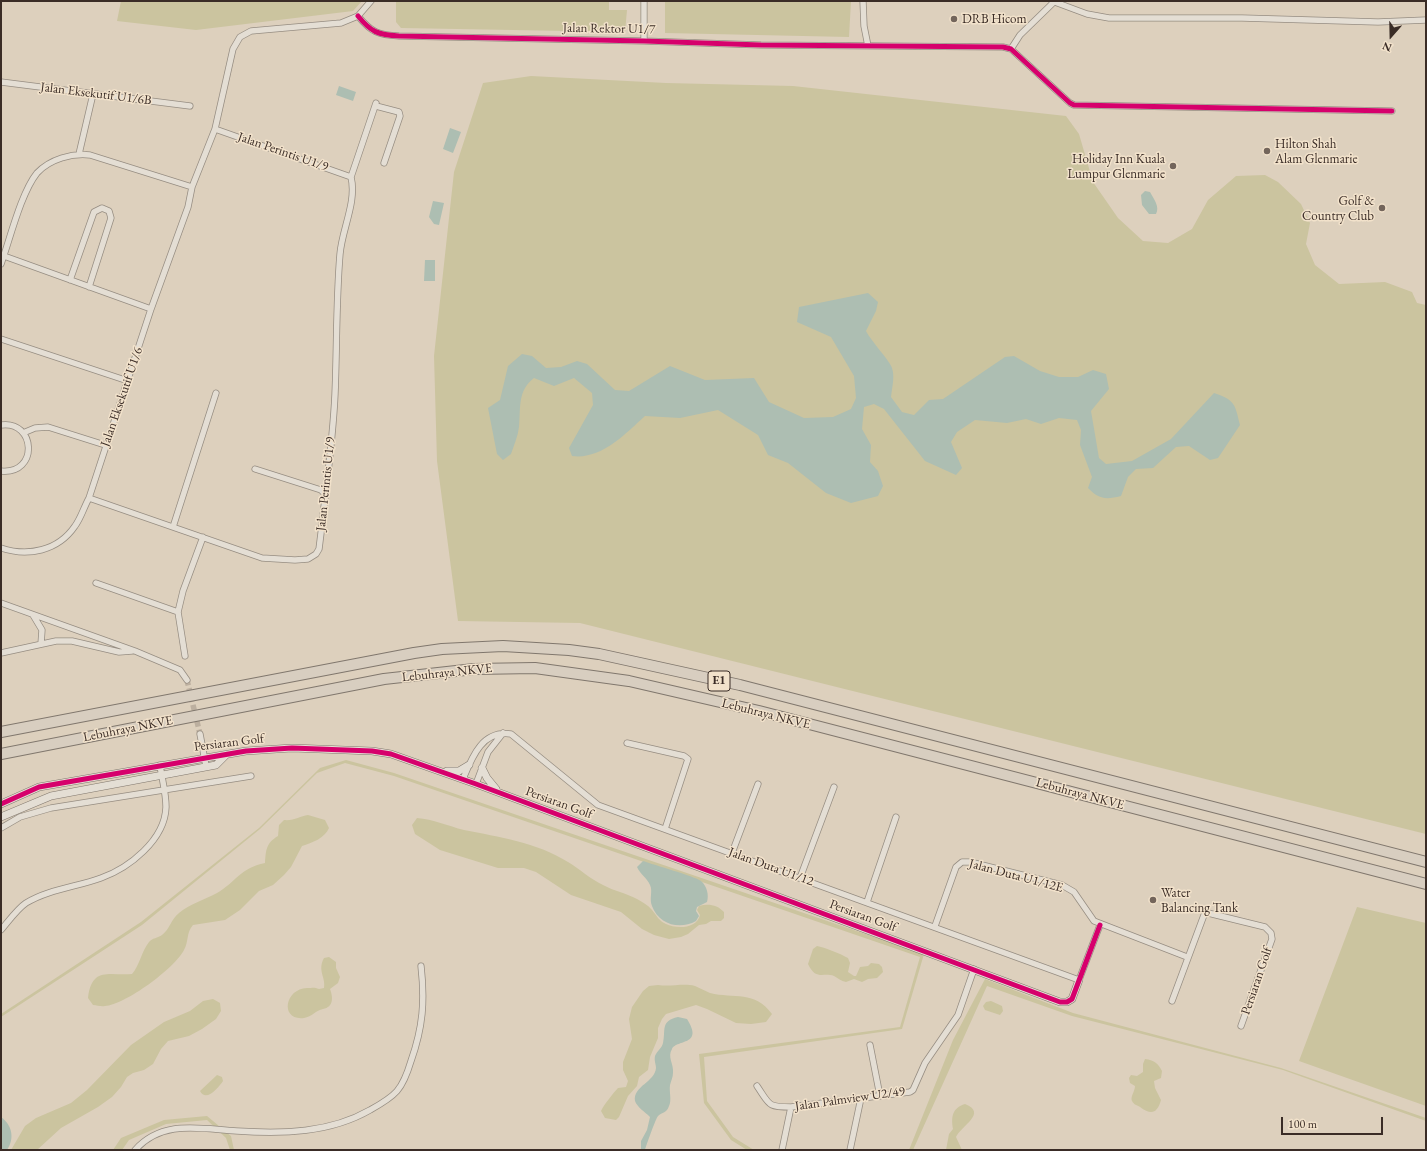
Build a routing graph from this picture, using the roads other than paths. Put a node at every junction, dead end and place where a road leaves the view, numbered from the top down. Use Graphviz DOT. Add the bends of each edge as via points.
graph roads {
  1 [pos="371,1"];
  2 [pos="644,1"];
  3 [pos="863,1"];
  4 [pos="1054,1"];
  5 [pos="358,16"];
  6 [pos="1426,20"];
  7 [pos="644,41"];
  8 [pos="868,46"];
  9 [pos="1011,49"];
  10 [pos="1,82"];
  11 [pos="93,94"];
  12 [pos="190,106"];
  13 [pos="1392,112"];
  14 [pos="215,129"];
  15 [pos="79,154"];
  16 [pos="384,163"];
  17 [pos="351,177"];
  18 [pos="192,188"];
  19 [pos="4,256"];
  20 [pos="1,264"];
  21 [pos="70,280"];
  22 [pos="89,287"];
  23 [pos="151,309"];
  24 [pos="1,339"];
  25 [pos="128,381"];
  26 [pos="216,393"];
  27 [pos="1,425"];
  28 [pos="23,432"];
  29 [pos="105,445"];
  30 [pos="254,469"];
  31 [pos="1,471"];
  32 [pos="325,494"];
  33 [pos="89,498"];
  34 [pos="173,527"];
  35 [pos="203,537"];
  36 [pos="1,548"];
  37 [pos="96,583"];
  38 [pos="1,603"];
  39 [pos="178,612"];
  40 [pos="32,615"];
  41 [pos="41,644"];
  42 [pos="135,651"];
  43 [pos="1,653"];
  44 [pos="185,656"];
  45 [pos="186,680"];
  46 [pos="1,732"];
  47 [pos="503,733"];
  48 [pos="200,734"];
  49 [pos="627,743"];
  50 [pos="478,748"];
  51 [pos="488,752"];
  52 [pos="1,754"];
  53 [pos="226,755"];
  54 [pos="204,757"];
  55 [pos="160,765"];
  56 [pos="469,765"];
  57 [pos="206,766"];
  58 [pos="431,768"];
  59 [pos="482,768"];
  60 [pos="162,775"];
  61 [pos="251,776"];
  62 [pos="463,779"];
  63 [pos="476,784"];
  64 [pos="758,784"];
  65 [pos="834,787"];
  66 [pos="165,789"];
  67 [pos="502,794"];
  68 [pos="1,804"];
  69 [pos="896,817"];
  70 [pos="1,818"];
  71 [pos="1,828"];
  72 [pos="665,829"];
  73 [pos="732,853"];
  74 [pos="1426,862"];
  75 [pos="800,878"];
  76 [pos="1426,884"];
  77 [pos="867,902"];
  78 [pos="1100,925"];
  79 [pos="935,926"];
  80 [pos="1,930"];
  81 [pos="1187,957"];
  82 [pos="421,966"];
  83 [pos="974,969"];
  84 [pos="1079,980"];
  85 [pos="1172,1002"];
  86 [pos="1241,1026"];
  87 [pos="870,1045"];
  88 [pos="757,1086"];
  89 [pos="880,1096"];
  90 [pos="861,1098"];
  91 [pos="791,1107"];
  92 [pos="135,1150"];
  93 [pos="782,1150"];
  94 [pos="850,1150"];
  1 -- 5 [label="street"];
  2 -- 7 [label="street"];
  3 -- 8 [label="street"];
  4 -- 6 [label="street" via="1088,14 1109,18 1378,22"];
  4 -- 9 [label="street" via="1020,35"];
  5 -- 7 [label="street, Jalan Rektor U1/7" via="366,26 381,35"];
  5 -- 14 [label="street, Jalan Eksekutif U1/6" via="341,23 251,31 240,37 233,49"];
  7 -- 8 [label="street, Jalan Rektor U1/7"];
  8 -- 9 [label="street, Jalan Rektor U1/7"];
  9 -- 13 [label="street" via="1074,104"];
  10 -- 11 [label="street, Jalan Eksekutif U1/6B"];
  11 -- 12 [label="street, Jalan Eksekutif U1/6B"];
  11 -- 15 [label="street"];
  14 -- 17 [label="street, Jalan Perintis U1/9"];
  14 -- 18 [label="street, Jalan Eksekutif U1/6"];
  15 -- 18 [label="street" via="90,155"];
  15 -- 19 [label="street" via="49,164 37,173 27,191"];
  16 -- 17 [label="street, Jalan Perintis U1/9" via="400,116 399,112 376,105"];
  17 -- 32 [label="street, Jalan Perintis U1/9" via="354,187 340,243 335,394"];
  18 -- 23 [label="street, Jalan Eksekutif U1/6" via="188,208"];
  19 -- 20 [label="street"];
  19 -- 21 [label="street"];
  21 -- 22 [label="street"];
  21 -- 22 [label="street" via="94,212 102,208 109,211 111,218"];
  22 -- 23 [label="street"];
  23 -- 25 [label="street, Jalan Eksekutif U1/6"];
  24 -- 25 [label="street"];
  25 -- 29 [label="street, Jalan Eksekutif U1/6"];
  26 -- 34 [label="street"];
  27 -- 28 [label="street" via="12,426"];
  28 -- 29 [label="street" via="48,427"];
  28 -- 31 [label="street" via="29,446 25,460 14,470"];
  29 -- 33 [label="street, Jalan Eksekutif U1/6"];
  30 -- 32 [label="street" via="321,490"];
  32 -- 35 [label="street, Jalan Perintis U1/9" via="319,549 308,559 262,558"];
  33 -- 34 [label="street, Jalan Perintis U1/9"];
  33 -- 36 [label="street, Jalan Eksekutif U1/6" via="75,526 61,542 40,552 13,552"];
  34 -- 35 [label="street, Jalan Perintis U1/9"];
  35 -- 39 [label="street"];
  37 -- 39 [label="street"];
  38 -- 40 [label="street"];
  39 -- 44 [label="street"];
  40 -- 41 [label="street" via="42,630"];
  40 -- 42 [label="street"];
  41 -- 42 [label="street" via="72,641 119,652"];
  41 -- 43 [label="street"];
  42 -- 45 [label="street" via="180,670"];
  46 -- 74 [label="highway, Lebuhraya NKVE / E1" via="414,653 503,646 569,650 599,654 740,685"];
  47 -- 50 [label="street" via="492,736"];
  47 -- 51 [label="street"];
  47 -- 72 [label="street, Jalan Duta U1/12" via="516,736 598,805"];
  48 -- 54 [label="street"];
  49 -- 72 [label="street" via="688,759"];
  50 -- 51 [label="street"];
  50 -- 56 [label="street"];
  51 -- 59 [label="street"];
  52 -- 76 [label="highway, Lebuhraya NKVE / E1" via="384,679 474,669 535,668 628,681 759,711"];
  53 -- 54 [label="street, Persiaran Golf"];
  53 -- 57 [label="street, Persiaran Golf" via="216,765"];
  53 -- 58 [label="street, Persiaran Golf" via="246,750 292,748 365,751 390,754"];
  54 -- 55 [label="street, Persiaran Golf"];
  54 -- 57 [label="street"];
  55 -- 60 [label="street"];
  55 -- 68 [label="street, Persiaran Golf" via="39,787"];
  56 -- 58 [label="street" via="454,771"];
  56 -- 62 [label="street"];
  57 -- 60 [label="street, Persiaran Golf"];
  58 -- 62 [label="street, Persiaran Golf"];
  59 -- 63 [label="street"];
  59 -- 67 [label="street" via="490,784"];
  60 -- 66 [label="street"];
  60 -- 70 [label="street, Persiaran Golf" via="51,796"];
  61 -- 66 [label="street"];
  62 -- 63 [label="street, Persiaran Golf"];
  63 -- 67 [label="street, Persiaran Golf"];
  64 -- 73 [label="street"];
  65 -- 75 [label="street"];
  66 -- 71 [label="street" via="51,808 20,817"];
  66 -- 80 [label="street" via="166,807 163,823 155,838 123,868 101,878 25,903"];
  67 -- 83 [label="street, Persiaran Golf"];
  69 -- 77 [label="street"];
  72 -- 73 [label="street, Jalan Duta U1/12"];
  73 -- 75 [label="street, Jalan Duta U1/12"];
  75 -- 77 [label="street, Jalan Duta U1/12"];
  77 -- 79 [label="street, Jalan Duta U1/12"];
  78 -- 79 [label="street, Jalan Duta U1/12E" via="1089,916 1074,892 1062,885 962,862 956,867"];
  78 -- 81 [label="street"];
  78 -- 84 [label="street"];
  79 -- 84 [label="street, Jalan Duta U1/12"];
  81 -- 85 [label="street, Persiaran Golf"];
  81 -- 86 [label="street, Persiaran Golf" via="1201,918 1208,913 1265,927 1271,933 1272,939"];
  82 -- 92 [label="street" via="424,991 418,1040 408,1071 397,1091 381,1104 354,1120 309,1130 170,1129 151,1135"];
  83 -- 84 [label="street, Persiaran Golf" via="1060,1002 1072,1000"];
  83 -- 89 [label="street, Jalan Palmview U2/49" via="958,1015 925,1063 913,1090"];
  87 -- 89 [label="street"];
  88 -- 91 [label="street, Jalan Palmview U2/49" via="773,1107"];
  89 -- 90 [label="street, Jalan Palmview U2/49"];
  90 -- 91 [label="street, Jalan Palmview U2/49"];
  90 -- 94 [label="street"];
  91 -- 93 [label="street"];
}
